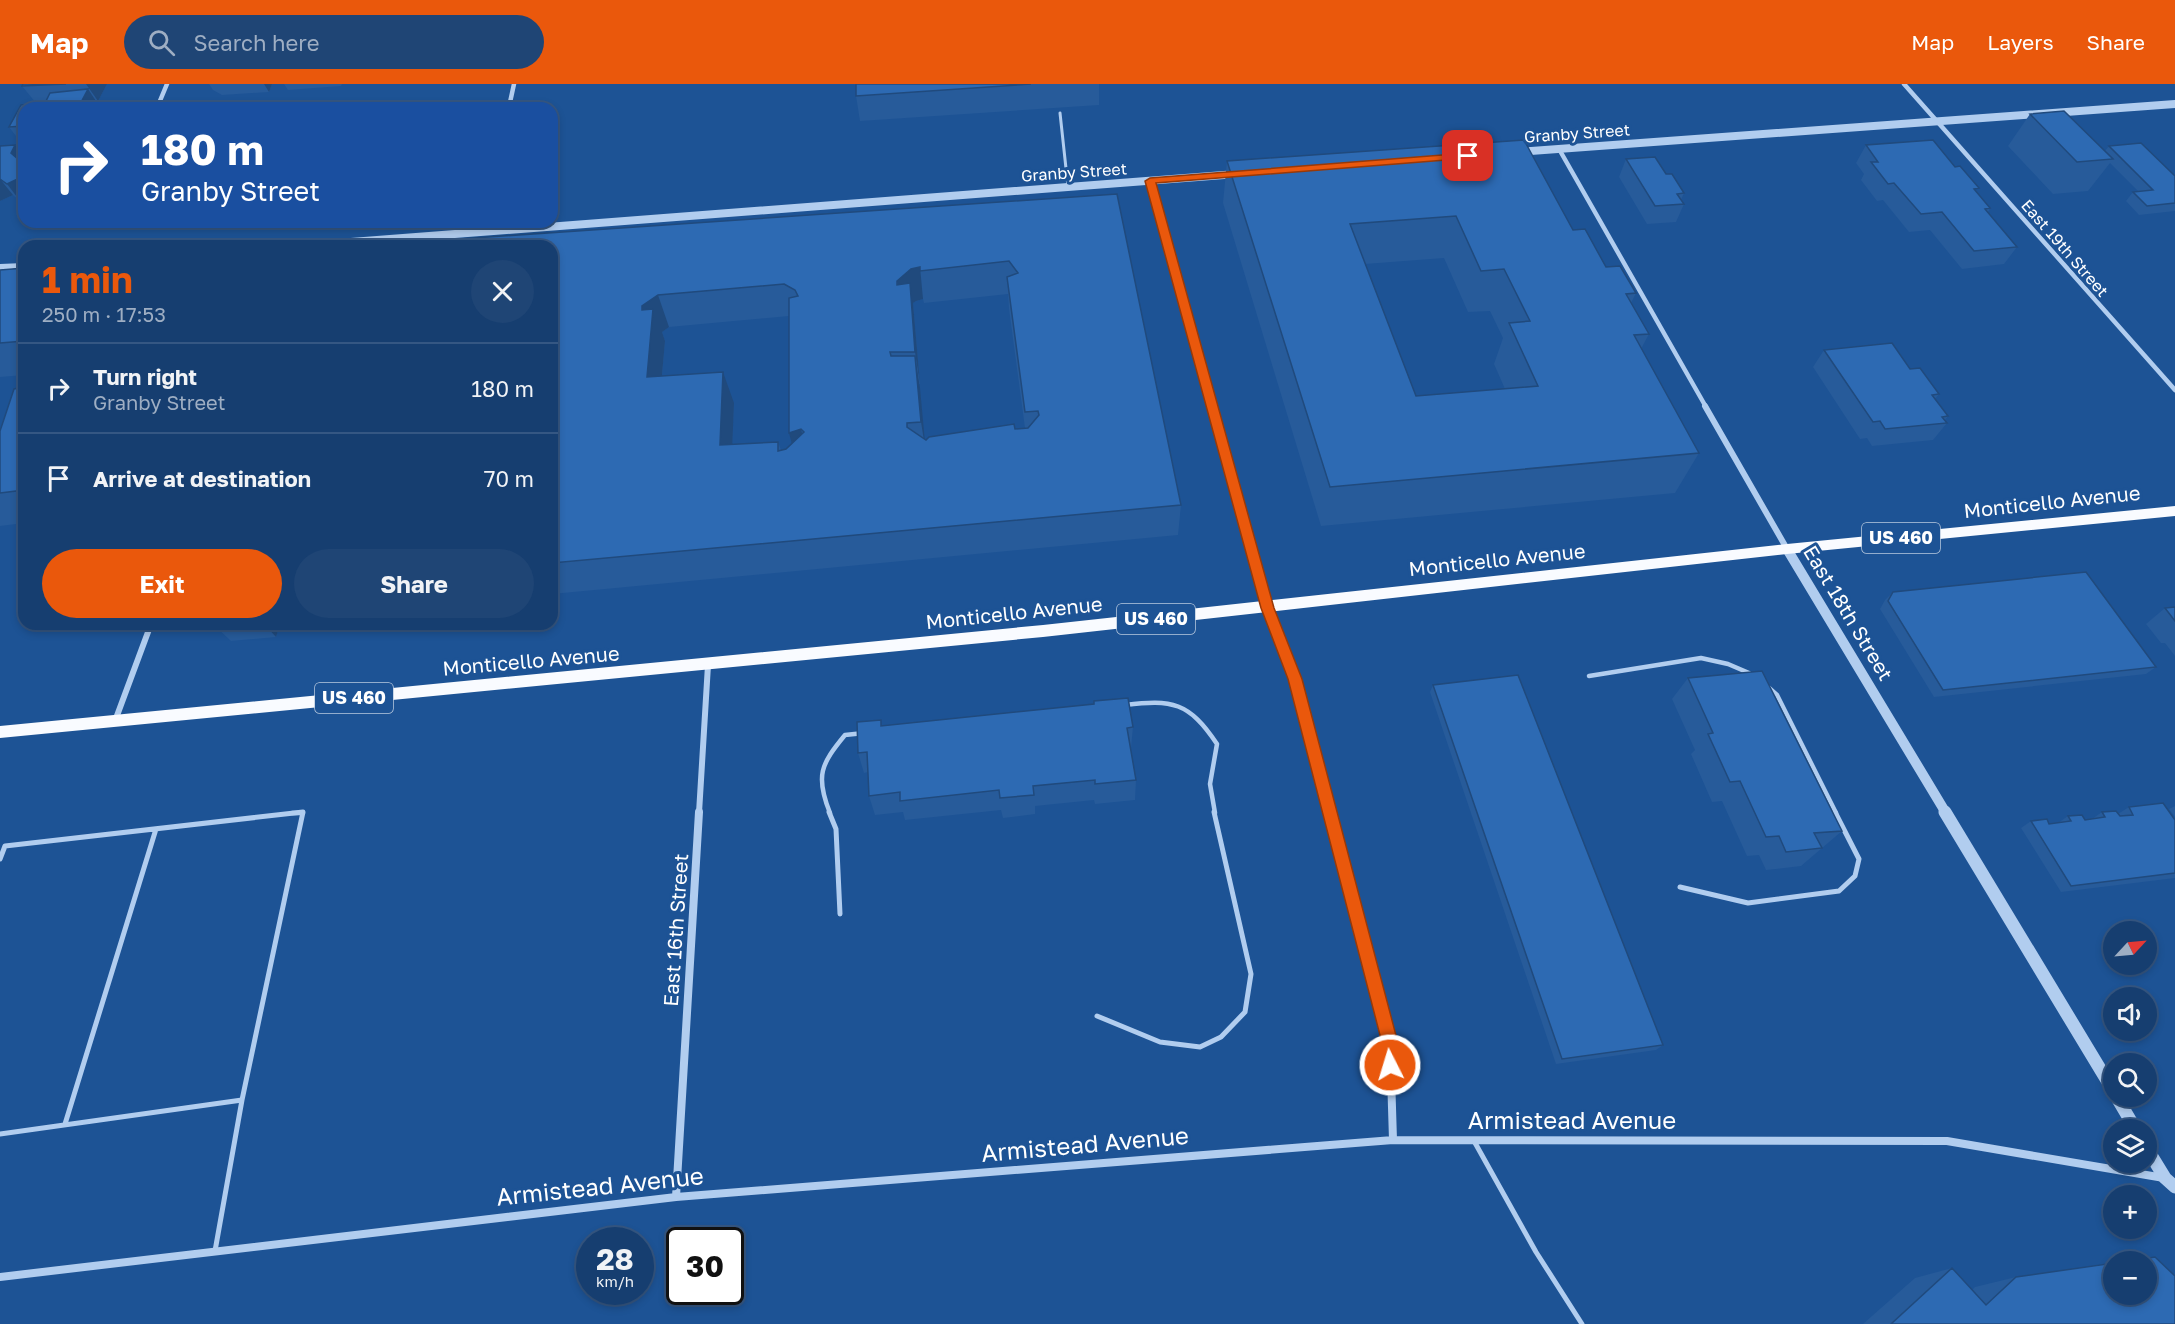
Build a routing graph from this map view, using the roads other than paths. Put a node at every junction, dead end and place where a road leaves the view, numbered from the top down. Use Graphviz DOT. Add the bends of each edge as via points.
graph roads {
  1 [pos="167,84"];
  2 [pos="514,84"];
  3 [pos="1904,84"];
  4 [pos="160,102"];
  5 [pos="510,102"];
  6 [pos="2175,104"];
  7 [pos="1060,113"];
  8 [pos="1936,121"];
  9 [pos="1559,149"];
  10 [pos="1512,153"];
  11 [pos="1244,174"];
  12 [pos="1150,181"];
  13 [pos="1068,187"];
  14 [pos="558,226"];
  15 [pos="478,228"];
  16 [pos="530,228"];
  17 [pos="477,232"];
  18 [pos="375,240"];
  19 [pos="18,267"];
  20 [pos="0,268"];
  21 [pos="2175,390"];
  22 [pos="2175,511"];
  23 [pos="1787,549"];
  24 [pos="1268,608"];
  25 [pos="149,630"];
  26 [pos="708,665"];
  27 [pos="1589,676"];
  28 [pos="1755,676"];
  29 [pos="1762,682"];
  30 [pos="1115,706"];
  31 [pos="115,721"];
  32 [pos="0,732"];
  33 [pos="868,733"];
  34 [pos="156,829"];
  35 [pos="0,859"];
  36 [pos="1680,887"];
  37 [pos="840,914"];
  38 [pos="1097,1016"];
  39 [pos="2103,1074"];
  40 [pos="242,1100"];
  41 [pos="65,1124"];
  42 [pos="0,1134"];
  43 [pos="1393,1140"];
  44 [pos="1474,1141"];
  45 [pos="2157,1162"];
  46 [pos="2172,1182"];
  47 [pos="676,1197"];
  48 [pos="215,1251"];
  49 [pos="0,1277"];
  50 [pos="1582,1324"];
  1 -- 4 [label="street"];
  2 -- 5 [label="street"];
  3 -- 8 [label="street, East 19th Street"];
  6 -- 8 [label="street, Granby Street"];
  7 -- 13 [label="lane"];
  8 -- 9 [label="street, Granby Street"];
  8 -- 21 [label="street, East 19th Street"];
  9 -- 10 [label="street, Granby Street"];
  9 -- 23 [label="street, East 18th Street"];
  11 -- 12 [label="street, Granby Street"];
  12 -- 13 [label="street, Granby Street"];
  12 -- 24 [label="street"];
  13 -- 14 [label="street, Granby Street"];
  15 -- 17 [label="street"];
  16 -- 17 [label="street, Granby Street"];
  17 -- 18 [label="street, Granby Street"];
  19 -- 20 [label="street"];
  22 -- 23 [label="main road, Monticello Avenue / US 460"];
  23 -- 24 [label="main road, Monticello Avenue / US 460"];
  23 -- 39 [label="street, East 18th Street"];
  24 -- 26 [label="main road, Monticello Avenue / US 460"];
  24 -- 43 [label="street" via="1295,679 1390,1043"];
  25 -- 31 [label="street"];
  26 -- 31 [label="main road, Monticello Avenue / US 460"];
  26 -- 47 [label="street, East 16th Street"];
  27 -- 28 [label="lane" via="1701,658"];
  29 -- 36 [label="lane" via="1777,695 1859,859 1855,876 1839,891 1748,903"];
  30 -- 38 [label="lane" via="1162,701 1193,714 1217,744 1210,784 1212,806 1251,974 1245,1012 1221,1037 1200,1047 1160,1042"];
  31 -- 32 [label="main road, Monticello Avenue / US 460"];
  33 -- 37 [label="lane" via="845,735 826,758 821,780 836,829"];
  34 -- 35 [label="lane" via="5,846"];
  34 -- 40 [label="lane" via="303,812"];
  34 -- 41 [label="lane"];
  40 -- 41 [label="lane"];
  40 -- 48 [label="lane"];
  41 -- 42 [label="lane"];
  43 -- 44 [label="street, Armistead Avenue"];
  43 -- 47 [label="street, Armistead Avenue"];
  44 -- 46 [label="street, Armistead Avenue" via="1947,1141"];
  44 -- 50 [label="lane" via="1536,1252"];
  45 -- 46 [label="street"];
  47 -- 48 [label="street, Armistead Avenue"];
  48 -- 49 [label="street, Armistead Avenue"];
}
